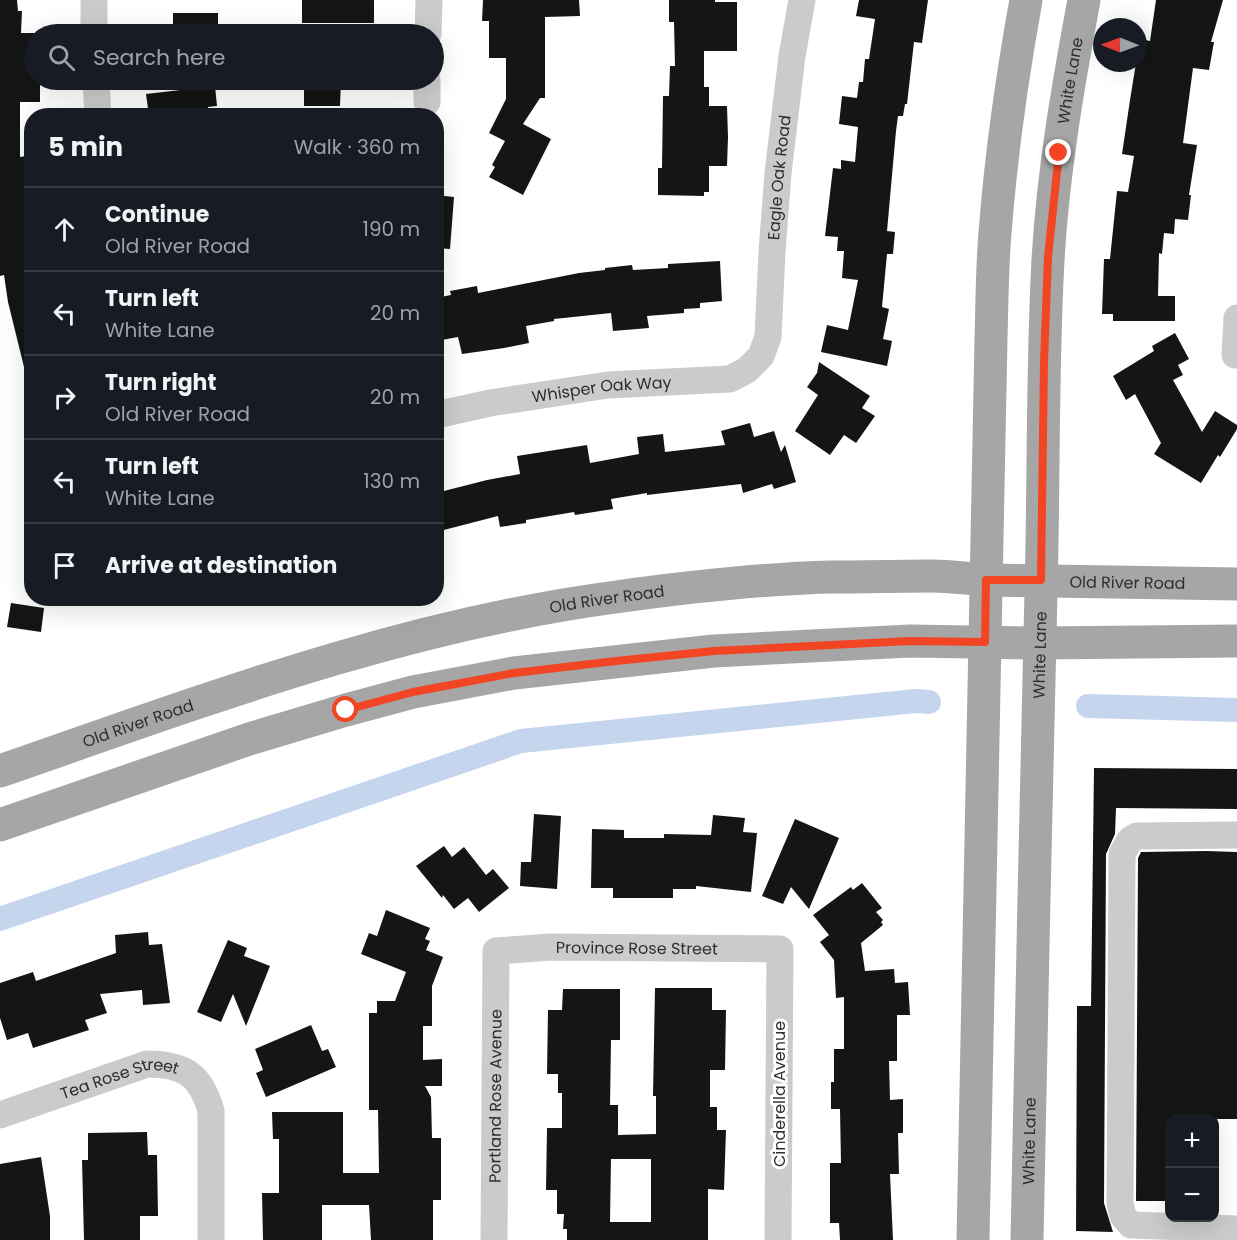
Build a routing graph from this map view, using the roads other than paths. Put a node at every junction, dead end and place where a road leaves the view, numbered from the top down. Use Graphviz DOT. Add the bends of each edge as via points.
graph roads {
  1 [pos="94,0"];
  2 [pos="429,0"];
  3 [pos="802,0"];
  4 [pos="1026,0"];
  5 [pos="1084,0"];
  6 [pos="94,24"];
  7 [pos="428,24"];
  8 [pos="97,90"];
  9 [pos="98,108"];
  10 [pos="1237,318"];
  11 [pos="1236,355"];
  12 [pos="761,356"];
  13 [pos="444,413"];
  14 [pos="986,580"];
  15 [pos="1041,580"];
  16 [pos="1237,584"];
  17 [pos="1237,641"];
  18 [pos="985,642"];
  19 [pos="1040,644"];
  20 [pos="0,771"];
  21 [pos="0,825"];
  22 [pos="1237,835"];
  23 [pos="780,948"];
  24 [pos="496,951"];
  25 [pos="0,1115"];
  26 [pos="975,1149"];
  27 [pos="1237,1228"];
  28 [pos="211,1240"];
  29 [pos="494,1240"];
  30 [pos="778,1240"];
  31 [pos="973,1240"];
  32 [pos="992,1240"];
  33 [pos="1027,1240"];
  1 -- 6 [label="street"];
  2 -- 7 [label="street"];
  3 -- 12 [label="street, Eagle Oak Road" via="778,173 768,337"];
  4 -- 14 [label="main road" via="1007,118 995,234"];
  5 -- 15 [label="main road, White Lane" via="1060,141 1048,257"];
  8 -- 9 [label="street"];
  10 -- 11 [label="street"];
  12 -- 13 [label="street, Whisper Oak Way" via="730,379 608,385"];
  14 -- 15 [label="main road, Old River Road"];
  14 -- 18 [label="main road"];
  14 -- 20 [label="main road, Old River Road" via="935,576 828,578 720,585 613,597 507,615 333,658"];
  15 -- 16 [label="main road, Old River Road"];
  15 -- 19 [label="main road, White Lane"];
  17 -- 19 [label="main road"];
  18 -- 19 [label="main road"];
  18 -- 21 [label="main road" via="910,641 714,651 514,673 413,692 346,710 249,739"];
  18 -- 26 [label="main road"];
  19 -- 33 [label="main road, White Lane"];
  22 -- 27 [label="street" via="1137,836 1122,854 1120,1192 1123,1216 1131,1225"];
  23 -- 24 [label="street, Province Rose Street" via="551,947"];
  23 -- 30 [label="street, Cinderella Avenue"];
  24 -- 29 [label="street, Portland Rose Avenue"];
  25 -- 28 [label="street, Tea Rose Street" via="147,1064 167,1064 183,1070 206,1093 211,1118"];
  26 -- 31 [label="main road"];
  26 -- 32 [label="main road" via="985,1161 989,1179"];
}
